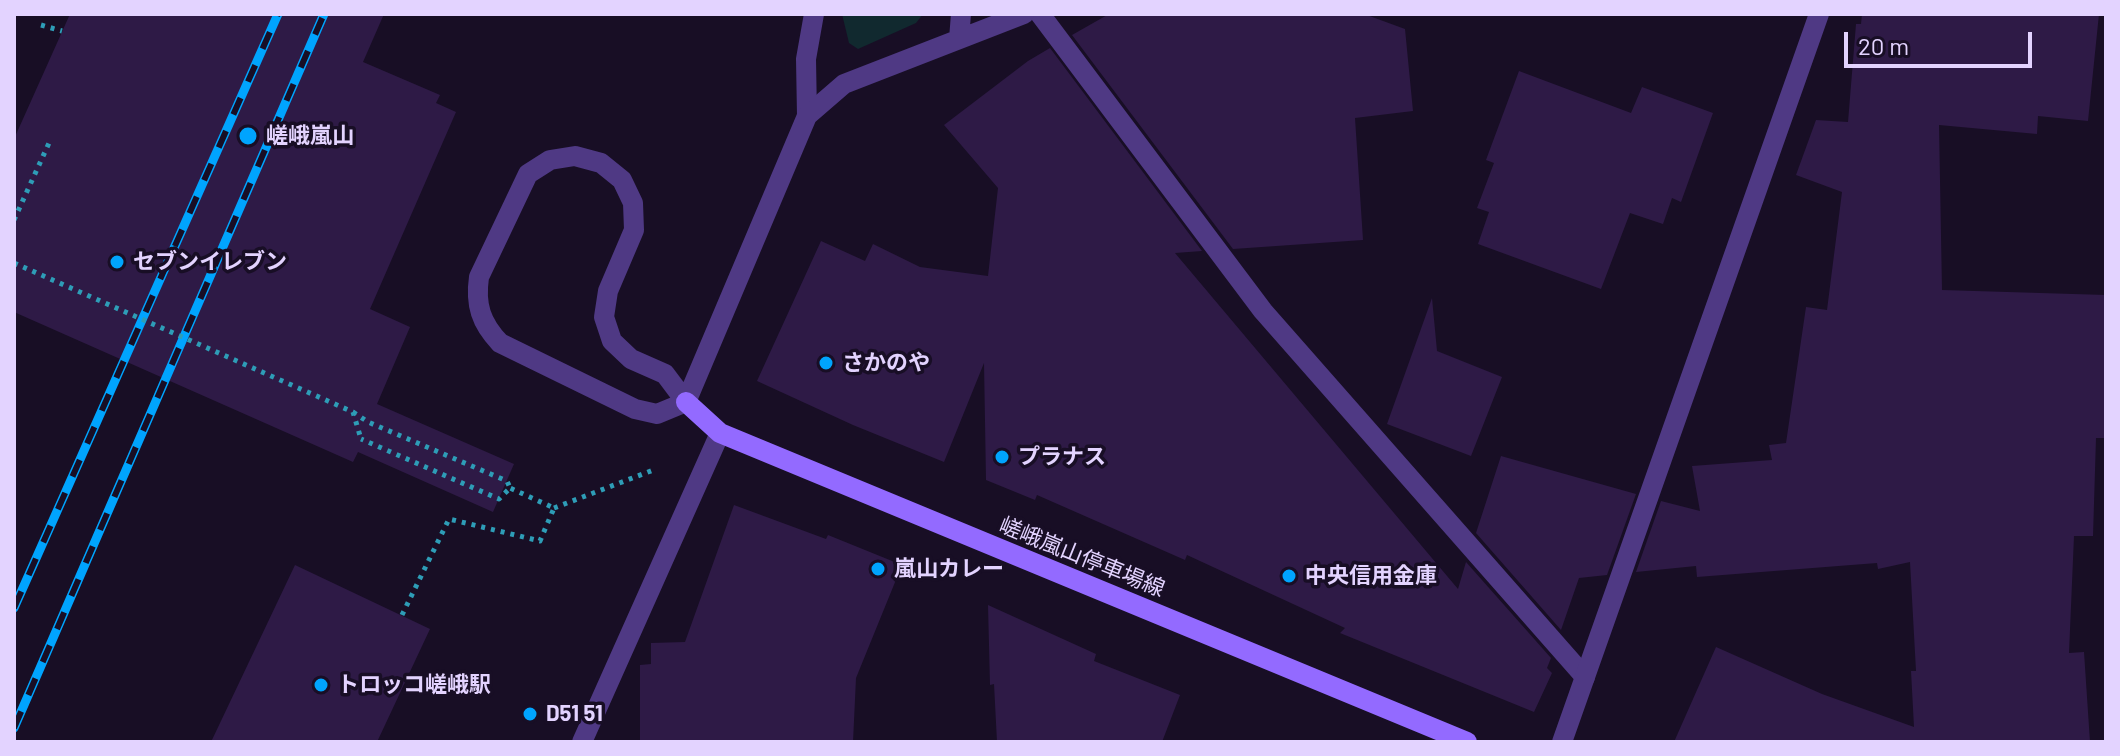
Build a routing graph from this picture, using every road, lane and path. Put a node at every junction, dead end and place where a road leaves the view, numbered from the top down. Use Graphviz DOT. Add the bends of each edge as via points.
graph roads {
  1 [pos="814,14"];
  2 [pos="961,14"];
  3 [pos="1024,14"];
  4 [pos="1040,14"];
  5 [pos="1819,14"];
  6 [pos="41,25"];
  7 [pos="62,31"];
  8 [pos="959,39"];
  9 [pos="807,116"];
  10 [pos="49,143"];
  11 [pos="14,220"];
  12 [pos="14,263"];
  13 [pos="686,402"];
  14 [pos="353,412"];
  15 [pos="720,433"];
  16 [pos="666,465"];
  17 [pos="510,488"];
  18 [pos="554,508"];
  19 [pos="402,615"];
  20 [pos="1585,677"];
  21 [pos="582,742"];
  22 [pos="1467,742"];
  23 [pos="1562,742"];
  1 -- 9 [label="street" via="806,59"];
  2 -- 8 [label="street"];
  3 -- 8 [label="street"];
  4 -- 20 [label="street" via="1263,311"];
  5 -- 20 [label="street"];
  6 -- 7 [label="path"];
  8 -- 9 [label="street" via="844,84"];
  9 -- 13 [label="street"];
  10 -- 11 [label="path"];
  12 -- 14 [label="path, bridge"];
  13 -- 13 [label="street" via="657,414 635,409 500,343 487,330 476,295 479,277 528,174 550,160 575,156 601,163 622,180 633,203 634,230 608,291 604,317 612,341 631,359 665,374"];
  13 -- 15 [label="main road, 嵯峨嵐山停車場線"];
  14 -- 17 [label="path" via="507,481"];
  14 -- 17 [label="path, bridge" via="361,439 499,499"];
  15 -- 21 [label="street"];
  15 -- 22 [label="main road, 嵯峨嵐山停車場線"];
  16 -- 18 [label="path"];
  17 -- 18 [label="path"];
  18 -- 19 [label="path" via="540,541 449,519"];
  20 -- 23 [label="street"];
}
